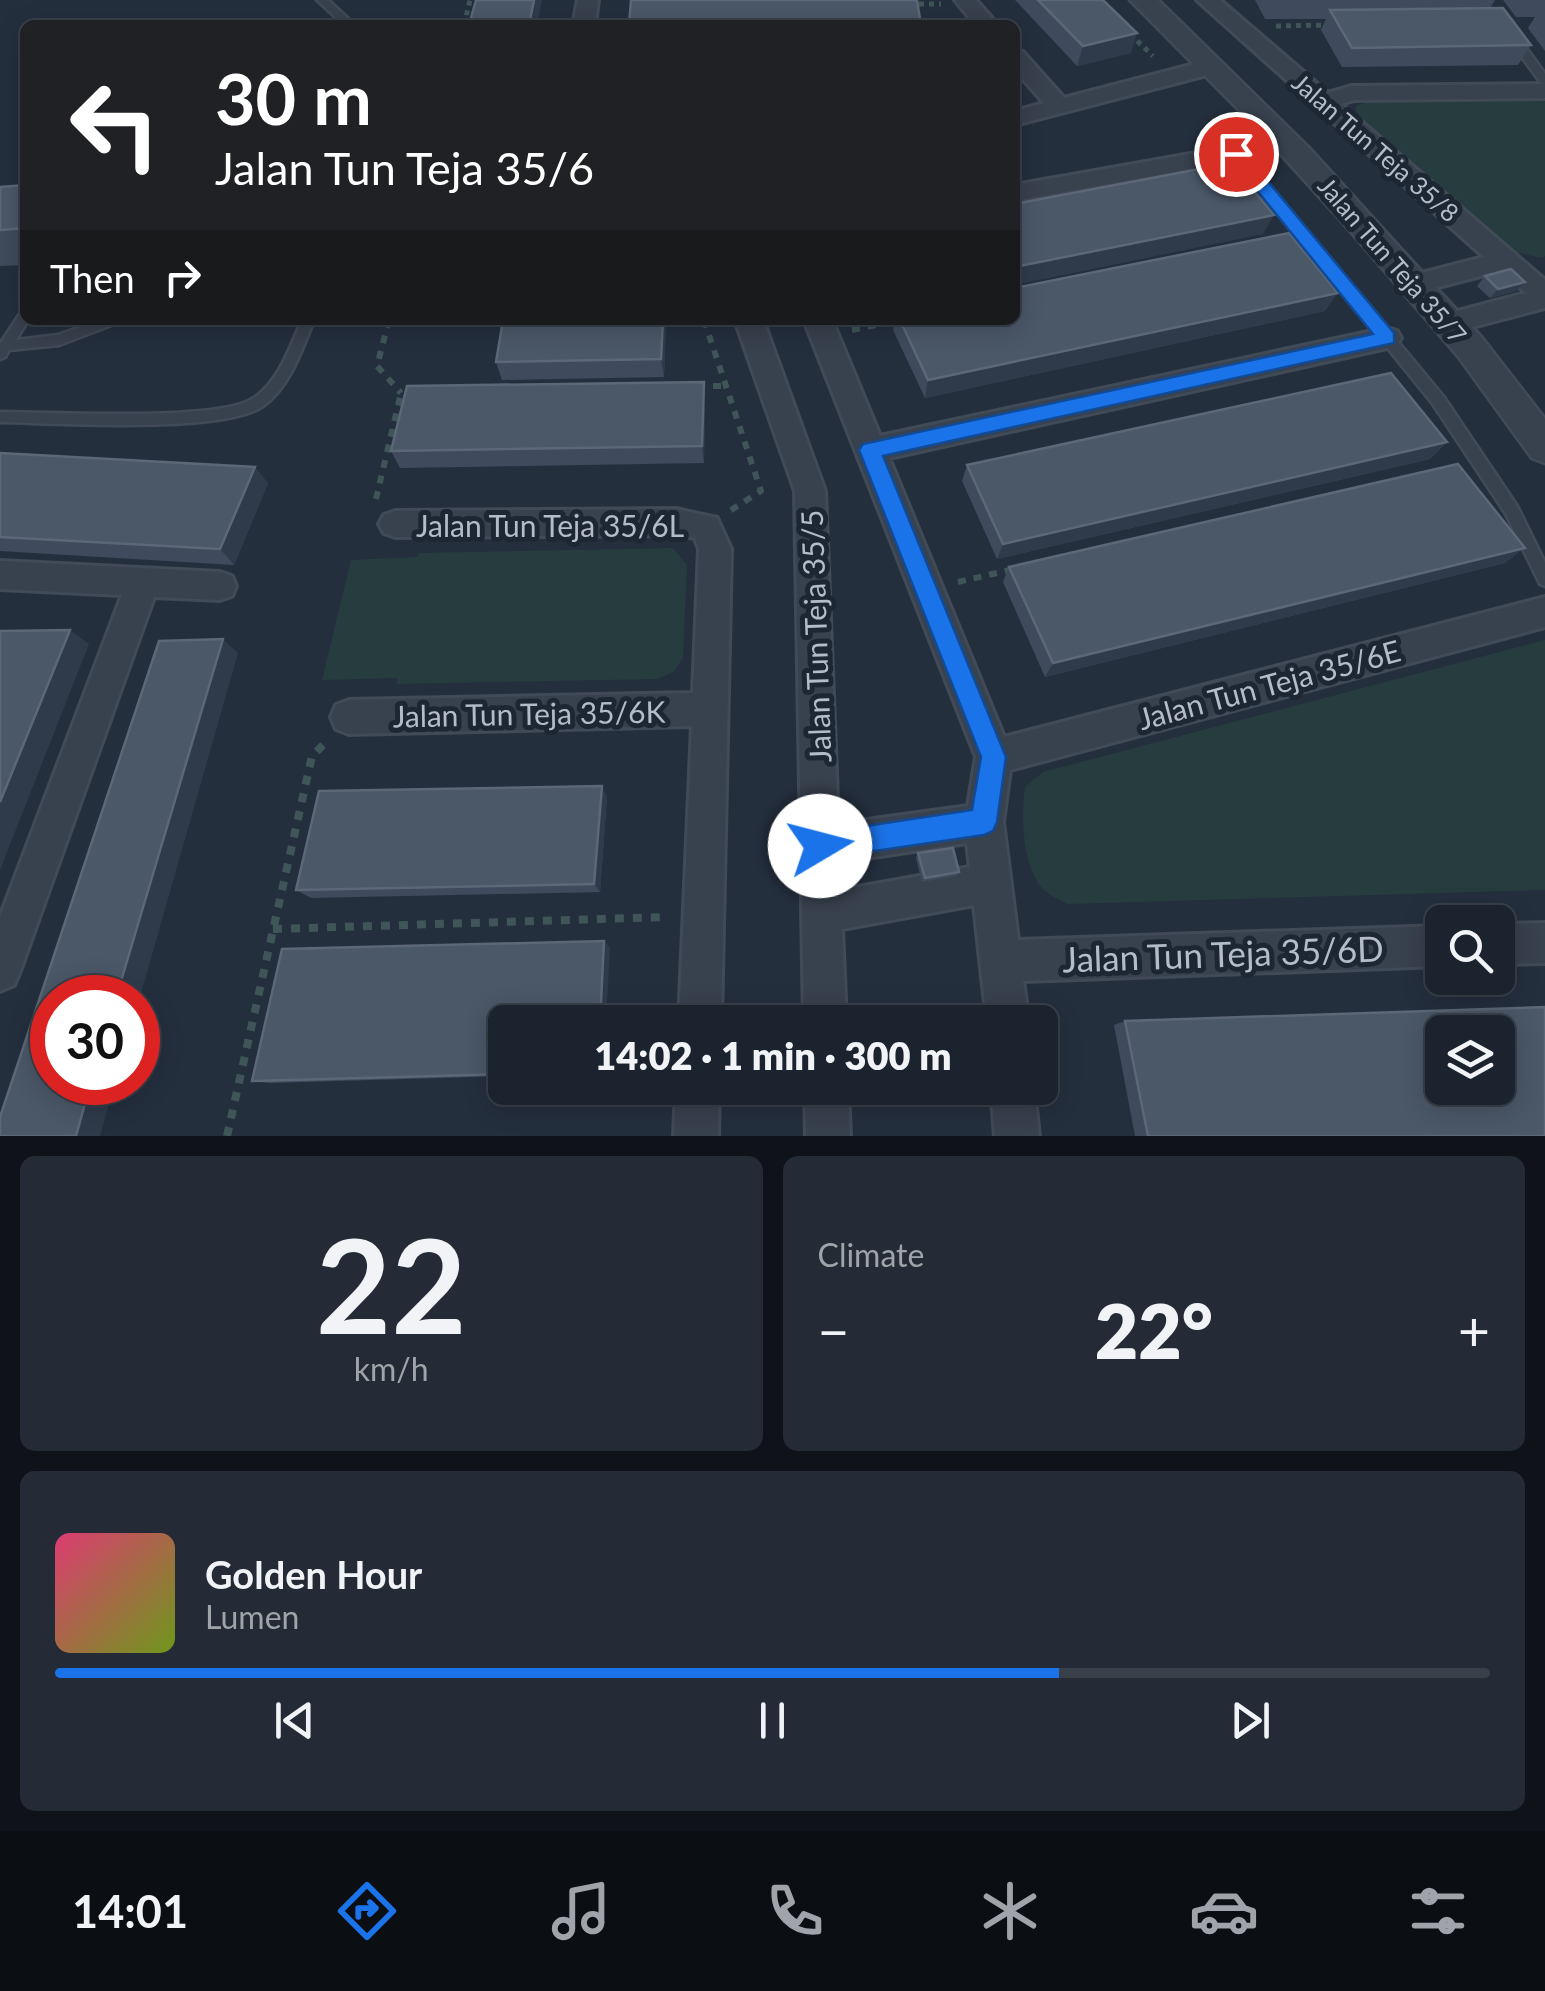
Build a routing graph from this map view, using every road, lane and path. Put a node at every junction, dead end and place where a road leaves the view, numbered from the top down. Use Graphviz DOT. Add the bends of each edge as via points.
graph roads {
  1 [pos="322,0"];
  2 [pos="1143,0"];
  3 [pos="1207,0"];
  4 [pos="966,2"];
  5 [pos="892,4"];
  6 [pos="344,20"];
  7 [pos="1502,22"];
  8 [pos="1118,23"];
  9 [pos="1332,25"];
  10 [pos="1237,26"];
  11 [pos="1154,57"];
  12 [pos="1020,66"];
  13 [pos="1214,66"];
  14 [pos="1545,81"];
  15 [pos="1545,91"];
  16 [pos="1324,102"];
  17 [pos="1059,106"];
  18 [pos="1020,117"];
  19 [pos="1236,154"];
  20 [pos="1020,192"];
  21 [pos="1533,280"];
  22 [pos="1416,284"];
  23 [pos="1449,322"];
  24 [pos="20,324"];
  25 [pos="100,325"];
  26 [pos="306,325"];
  27 [pos="388,325"];
  28 [pos="706,325"];
  29 [pos="751,325"];
  30 [pos="851,325"];
  31 [pos="821,328"];
  32 [pos="1387,338"];
  33 [pos="5,350"];
  34 [pos="690,386"];
  35 [pos="728,386"];
  36 [pos="400,392"];
  37 [pos="420,392"];
  38 [pos="0,417"];
  39 [pos="1545,448"];
  40 [pos="870,450"];
  41 [pos="395,524"];
  42 [pos="706,528"];
  43 [pos="1024,566"];
  44 [pos="0,575"];
  45 [pos="1545,579"];
  46 [pos="144,582"];
  47 [pos="220,586"];
  48 [pos="929,588"];
  49 [pos="1545,612"];
  50 [pos="710,709"];
  51 [pos="349,717"];
  52 [pos="994,757"];
  53 [pos="984,822"];
  54 [pos="820,846"];
  55 [pos="992,882"];
  56 [pos="822,912"];
  57 [pos="703,916"];
  58 [pos="273,928"];
  59 [pos="1545,943"];
  60 [pos="1515,944"];
  61 [pos="1425,947"];
  62 [pos="1004,960"];
  63 [pos="0,970"];
  64 [pos="700,1005"];
  65 [pos="825,1005"];
  66 [pos="1007,1005"];
  67 [pos="697,1105"];
  68 [pos="827,1105"];
  69 [pos="1014,1105"];
  70 [pos="227,1136"];
  71 [pos="696,1136"];
  72 [pos="828,1136"];
  73 [pos="1017,1136"];
  1 -- 6 [label="lane"];
  2 -- 13 [label="street, Jalan Tun Teja 35/7"];
  3 -- 10 [label="street, Jalan Tun Teja 35/8"];
  4 -- 5 [label="path"];
  7 -- 14 [label="lane"];
  8 -- 11 [label="path"];
  9 -- 10 [label="path"];
  10 -- 16 [label="street, Jalan Tun Teja 35/8"];
  12 -- 17 [label="street"];
  13 -- 17 [label="street"];
  13 -- 22 [label="street, Jalan Tun Teja 35/7"];
  15 -- 16 [label="street" via="1352,93"];
  16 -- 21 [label="street, Jalan Tun Teja 35/8"];
  17 -- 18 [label="street"];
  19 -- 20 [label="street"];
  19 -- 32 [label="lane"];
  21 -- 22 [label="street"];
  21 -- 23 [label="street"];
  22 -- 23 [label="street, Jalan Tun Teja 35/7"];
  23 -- 39 [label="street, Jalan Tun Teja 35/7"];
  24 -- 33 [label="lane"];
  25 -- 33 [label="lane"];
  26 -- 38 [label="lane" via="288,369 255,406 226,415"];
  27 -- 36 [label="path" via="378,366"];
  28 -- 35 [label="path"];
  29 -- 54 [label="street, Jalan Tun Teja 35/5" via="810,491"];
  30 -- 31 [label="path"];
  31 -- 40 [label="street"];
  32 -- 40 [label="street"];
  32 -- 45 [label="lane" via="1512,510"];
  34 -- 35 [label="path"];
  35 -- 42 [label="path" via="761,490"];
  36 -- 37 [label="path"];
  36 -- 41 [label="path" via="374,509"];
  40 -- 48 [label="street"];
  41 -- 42 [label="street, Jalan Tun Teja 35/6L" via="676,522"];
  42 -- 50 [label="street" via="715,549"];
  43 -- 48 [label="path"];
  44 -- 46 [label="street"];
  46 -- 47 [label="street"];
  46 -- 63 [label="street"];
  48 -- 52 [label="street"];
  49 -- 52 [label="street, Jalan Tun Teja 35/6E"];
  50 -- 51 [label="street, Jalan Tun Teja 35/6K"];
  50 -- 57 [label="street"];
  51 -- 58 [label="path" via="312,756"];
  52 -- 53 [label="street"];
  53 -- 54 [label="street"];
  53 -- 55 [label="street"];
  54 -- 56 [label="street, Jalan Tun Teja 35/5"];
  55 -- 56 [label="street"];
  55 -- 62 [label="street"];
  56 -- 65 [label="street, Jalan Tun Teja 35/5"];
  57 -- 58 [label="path"];
  57 -- 64 [label="street"];
  58 -- 70 [label="path"];
  59 -- 60 [label="street"];
  61 -- 62 [label="street, Jalan Tun Teja 35/6D"];
  62 -- 66 [label="street"];
  67 -- 71 [label="street"];
  68 -- 72 [label="street"];
  69 -- 73 [label="street"];
}
